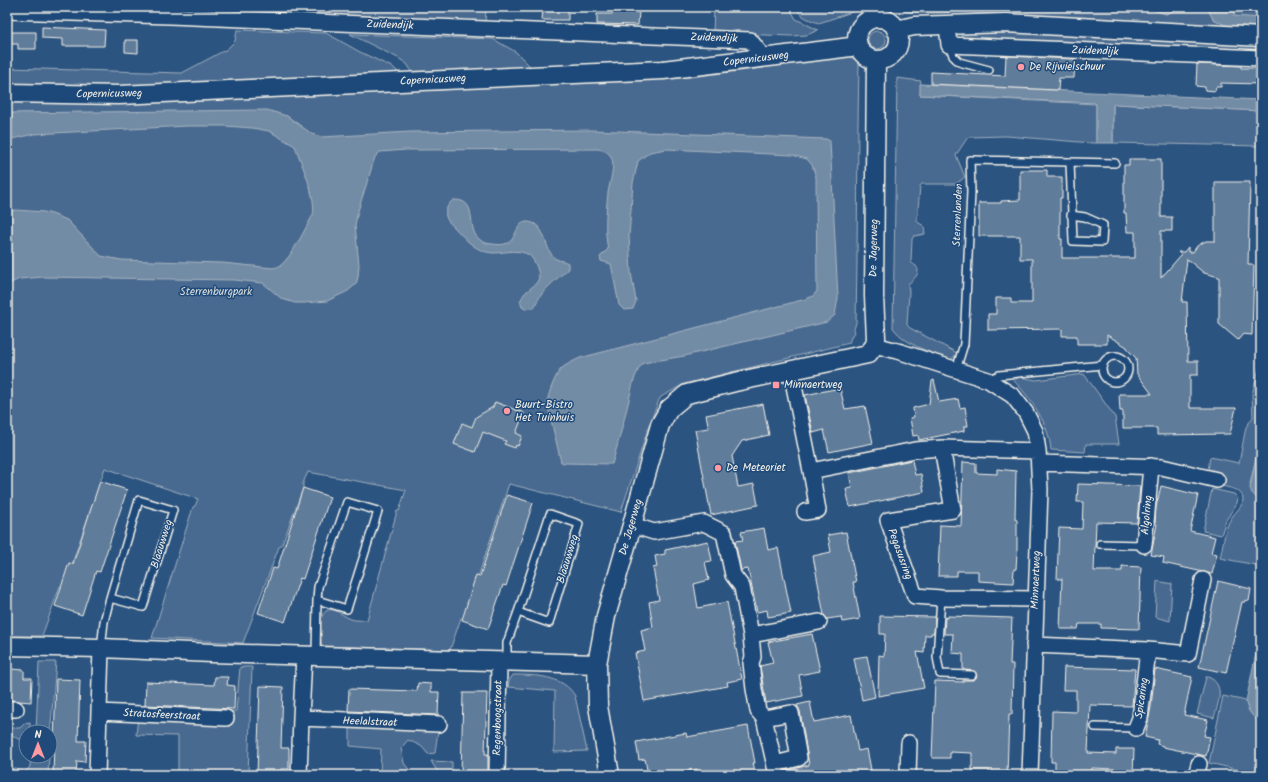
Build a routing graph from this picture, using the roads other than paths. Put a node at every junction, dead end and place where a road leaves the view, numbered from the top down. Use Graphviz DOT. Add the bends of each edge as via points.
graph roads {
  1 [pos="7,10"];
  2 [pos="877,13"];
  3 [pos="947,24"];
  4 [pos="896,30"];
  5 [pos="1261,37"];
  6 [pos="950,45"];
  7 [pos="858,46"];
  8 [pos="764,58"];
  9 [pos="1261,58"];
  10 [pos="876,60"];
  11 [pos="989,70"];
  12 [pos="7,93"];
  13 [pos="1070,162"];
  14 [pos="1115,163"];
  15 [pos="1072,215"];
  16 [pos="875,345"];
  17 [pos="1103,365"];
  18 [pos="956,370"];
  19 [pos="790,371"];
  20 [pos="988,380"];
  21 [pos="942,448"];
  22 [pos="1039,457"];
  23 [pos="1151,466"];
  24 [pos="811,471"];
  25 [pos="1217,480"];
  26 [pos="805,512"];
  27 [pos="632,525"];
  28 [pos="1100,544"];
  29 [pos="1144,545"];
  30 [pos="1203,580"];
  31 [pos="110,598"];
  32 [pos="941,598"];
  33 [pos="1036,599"];
  34 [pos="317,600"];
  35 [pos="518,612"];
  36 [pos="819,622"];
  37 [pos="751,635"];
  38 [pos="1034,645"];
  39 [pos="7,646"];
  40 [pos="101,648"];
  41 [pos="1148,650"];
  42 [pos="310,655"];
  43 [pos="503,661"];
  44 [pos="597,664"];
  45 [pos="972,675"];
  46 [pos="99,712"];
  47 [pos="761,713"];
  48 [pos="226,718"];
  49 [pos="300,718"];
  50 [pos="439,724"];
  51 [pos="1095,726"];
  52 [pos="1136,728"];
  53 [pos="909,743"];
  54 [pos="776,770"];
  55 [pos="97,775"];
  56 [pos="299,775"];
  57 [pos="497,775"];
  58 [pos="610,775"];
  59 [pos="908,775"];
  60 [pos="1030,775"];
  1 -- 8 [label="street, Zuidendijk" via="750,40"];
  2 -- 4 [label="street"];
  2 -- 7 [label="street" via="860,29"];
  3 -- 4 [label="street, Zuidendijk"];
  3 -- 5 [label="street, Zuidendijk" via="1006,23"];
  3 -- 6 [label="street"];
  4 -- 10 [label="street" via="898,44 894,52 887,58"];
  6 -- 9 [label="street, Zuidendijk"];
  6 -- 11 [label="lane" via="953,56 959,62"];
  7 -- 8 [label="street, Copernicusweg"];
  7 -- 10 [label="street" via="864,55"];
  8 -- 12 [label="street, Copernicusweg" via="656,70 119,95"];
  10 -- 16 [label="street, De Jagerweg"];
  13 -- 14 [label="lane, Sterrenlanden"];
  13 -- 15 [label="lane"];
  13 -- 18 [label="lane, Sterrenlanden" via="970,160 971,192 964,344"];
  15 -- 15 [label="lane" via="1085,217 1103,225 1102,242 1073,241"];
  16 -- 18 [label="street, Minnaertweg"];
  16 -- 19 [label="street, De Jagerweg" via="868,354"];
  17 -- 20 [label="lane" via="999,375"];
  18 -- 20 [label="street, Minnaertweg"];
  19 -- 24 [label="street"];
  19 -- 27 [label="street, De Jagerweg" via="688,394 669,409 660,425"];
  20 -- 22 [label="street, Minnaertweg" via="1013,396 1026,413 1035,431"];
  21 -- 22 [label="street"];
  21 -- 24 [label="street" via="915,450"];
  21 -- 32 [label="street, Pegasusring" via="953,510 888,520 915,596"];
  22 -- 23 [label="street"];
  22 -- 33 [label="street, Minnaertweg"];
  23 -- 25 [label="street"];
  23 -- 29 [label="street, Algolring"];
  24 -- 26 [label="street" via="818,510"];
  27 -- 37 [label="street" via="654,532 704,523 724,532 732,575 742,587"];
  27 -- 44 [label="street, De Jagerweg" via="606,616"];
  28 -- 29 [label="lane, Algolring"];
  30 -- 41 [label="street" via="1188,654"];
  31 -- 31 [label="lane, Blaauwweg" via="139,500 173,510 143,607"];
  31 -- 40 [label="lane, Blaauwweg"];
  32 -- 33 [label="street, Pegasusring"];
  32 -- 45 [label="lane" via="937,657 940,674"];
  33 -- 38 [label="street, Minnaertweg"];
  34 -- 34 [label="lane" via="347,609 378,511 347,502 318,587"];
  34 -- 42 [label="lane"];
  35 -- 35 [label="lane, Blaauwweg" via="549,623 579,524 550,514"];
  35 -- 43 [label="lane, Blaauwweg"];
  36 -- 37 [label="street"];
  37 -- 47 [label="street" via="751,663"];
  38 -- 41 [label="street"];
  38 -- 60 [label="street, Minnaertweg"];
  39 -- 40 [label="street"];
  40 -- 42 [label="street"];
  40 -- 46 [label="street"];
  41 -- 52 [label="street, Spicaring" via="1140,718"];
  42 -- 43 [label="street"];
  42 -- 49 [label="street"];
  43 -- 44 [label="street"];
  43 -- 57 [label="street, Regenboogstraat"];
  44 -- 58 [label="street, De Jagerweg" via="598,706"];
  46 -- 48 [label="street, Stratosfeerstraat"];
  46 -- 55 [label="street"];
  47 -- 54 [label="street"];
  47 -- 54 [label="street" via="791,713 799,758"];
  49 -- 50 [label="street, Heelalstraat"];
  49 -- 56 [label="street"];
  51 -- 52 [label="lane, Spicaring"];
  53 -- 59 [label="street"];
}
